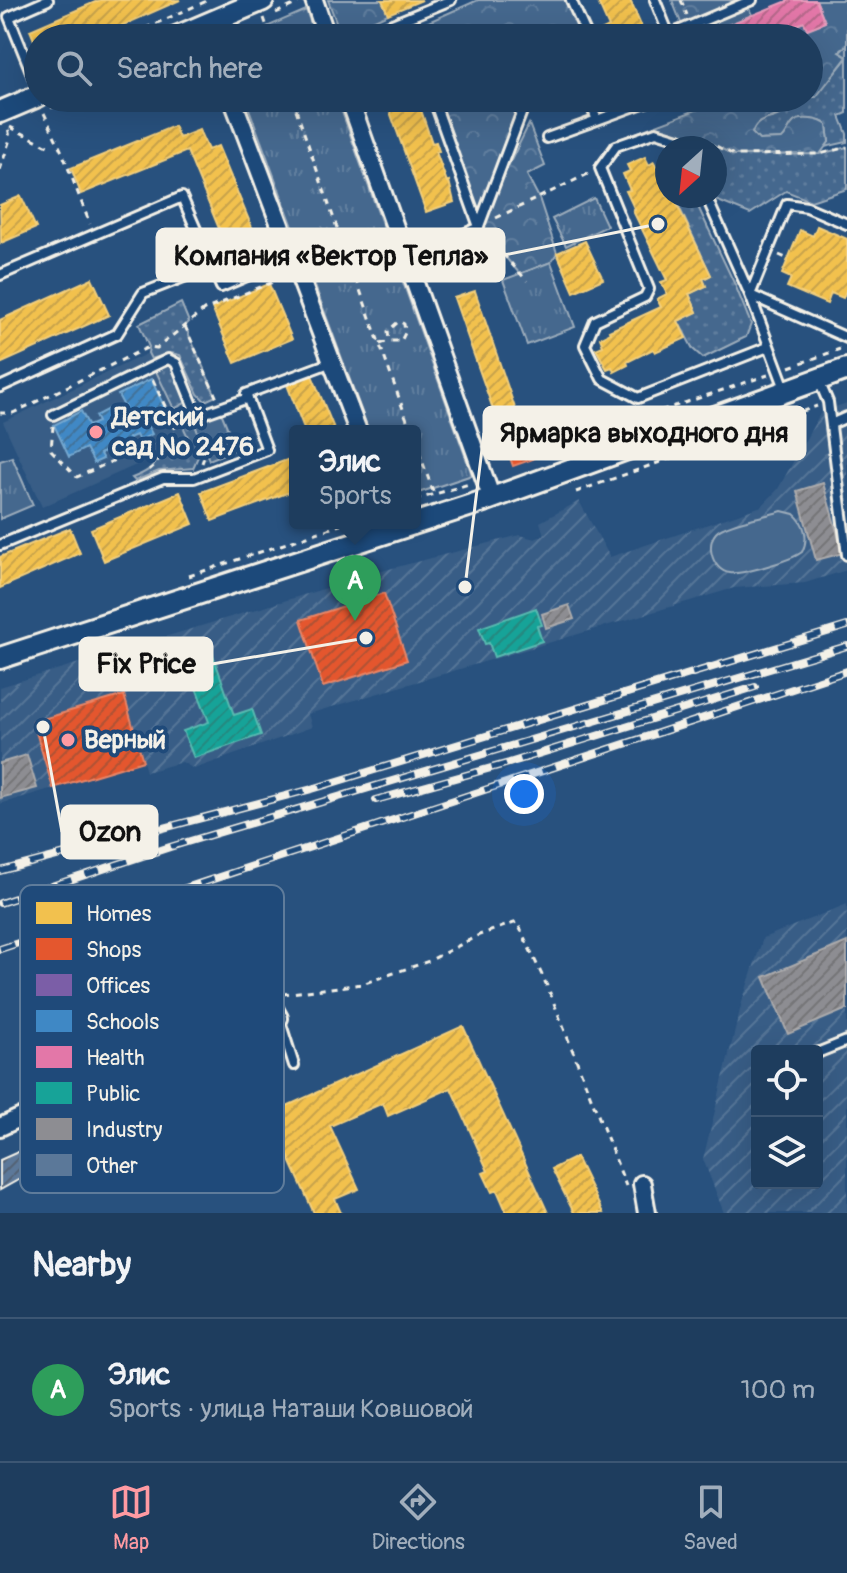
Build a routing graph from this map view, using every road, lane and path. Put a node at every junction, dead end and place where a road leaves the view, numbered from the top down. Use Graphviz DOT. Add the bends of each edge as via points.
graph roads {
  1 [pos="48,0"];
  2 [pos="209,0"];
  3 [pos="314,0"];
  4 [pos="451,0"];
  5 [pos="571,0"];
  6 [pos="655,0"];
  7 [pos="681,0"];
  8 [pos="752,0"];
  9 [pos="263,9"];
  10 [pos="406,19"];
  11 [pos="155,24"];
  12 [pos="225,24"];
  13 [pos="322,24"];
  14 [pos="393,24"];
  15 [pos="408,24"];
  16 [pos="582,24"];
  17 [pos="662,24"];
  18 [pos="692,24"];
  19 [pos="694,24"];
  20 [pos="24,54"];
  21 [pos="24,107"];
  22 [pos="0,112"];
  23 [pos="44,112"];
  24 [pos="237,112"];
  25 [pos="297,112"];
  26 [pos="354,112"];
  27 [pos="438,112"];
  28 [pos="522,112"];
  29 [pos="594,112"];
  30 [pos="619,112"];
  31 [pos="597,120"];
  32 [pos="669,136"];
  33 [pos="547,138"];
  34 [pos="847,147"];
  35 [pos="52,148"];
  36 [pos="727,152"];
  37 [pos="600,168"];
  38 [pos="0,170"];
  39 [pos="711,208"];
  40 [pos="847,224"];
  41 [pos="479,227"];
  42 [pos="94,235"];
  43 [pos="392,246"];
  44 [pos="344,248"];
  45 [pos="292,256"];
  46 [pos="365,256"];
  47 [pos="407,260"];
  48 [pos="212,266"];
  49 [pos="334,269"];
  50 [pos="0,275"];
  51 [pos="293,279"];
  52 [pos="356,279"];
  53 [pos="527,281"];
  54 [pos="750,295"];
  55 [pos="185,326"];
  56 [pos="847,338"];
  57 [pos="389,341"];
  58 [pos="380,344"];
  59 [pos="847,346"];
  60 [pos="768,347"];
  61 [pos="332,362"];
  62 [pos="147,368"];
  63 [pos="847,369"];
  64 [pos="778,371"];
  65 [pos="818,380"];
  66 [pos="0,387"];
  67 [pos="786,391"];
  68 [pos="248,398"];
  69 [pos="828,402"];
  70 [pos="221,408"];
  71 [pos="0,413"];
  72 [pos="53,415"];
  73 [pos="847,417"];
  74 [pos="831,424"];
  75 [pos="356,425"];
  76 [pos="409,425"];
  77 [pos="162,439"];
  78 [pos="583,445"];
  79 [pos="126,456"];
  80 [pos="421,457"];
  81 [pos="115,460"];
  82 [pos="145,473"];
  83 [pos="484,479"];
  84 [pos="576,492"];
  85 [pos="435,494"];
  86 [pos="421,498"];
  87 [pos="492,499"];
  88 [pos="421,519"];
  89 [pos="389,529"];
  90 [pos="0,545"];
  91 [pos="847,555"];
  92 [pos="0,658"];
  93 [pos="284,994"];
  94 [pos="284,1034"];
  95 [pos="847,1041"];
  96 [pos="823,1051"];
  97 [pos="294,1065"];
  98 [pos="20,1117"];
  99 [pos="1,1125"];
  100 [pos="642,1184"];
  101 [pos="631,1199"];
  102 [pos="647,1213"];
  1 -- 20 [label="lane" via="9,17"];
  2 -- 11 [label="path"];
  3 -- 13 [label="street"];
  4 -- 10 [label="lane"];
  5 -- 16 [label="lane"];
  6 -- 17 [label="lane"];
  7 -- 18 [label="path"];
  8 -- 19 [label="lane"];
  9 -- 12 [label="street"];
  10 -- 14 [label="lane"];
  10 -- 15 [label="lane"];
  21 -- 22 [label="street"];
  23 -- 42 [label="path"];
  24 -- 45 [label="street"];
  25 -- 44 [label="path"];
  26 -- 47 [label="street"];
  27 -- 41 [label="lane"];
  28 -- 41 [label="lane"];
  29 -- 31 [label="lane"];
  30 -- 31 [label="lane"];
  31 -- 33 [label="lane"];
  32 -- 37 [label="lane" via="656,132 616,146"];
  34 -- 36 [label="path" via="820,154"];
  35 -- 38 [label="path" via="8,126 10,139"];
  37 -- 41 [label="path"];
  37 -- 60 [label="lane" via="649,289 645,297 595,321 585,345 602,379 638,398"];
  39 -- 54 [label="lane"];
  40 -- 54 [label="lane" via="787,204"];
  41 -- 47 [label="lane"];
  41 -- 53 [label="path"];
  42 -- 48 [label="lane" via="182,197"];
  42 -- 50 [label="lane"];
  43 -- 46 [label="path"];
  44 -- 46 [label="path" via="353,247"];
  44 -- 49 [label="path" via="333,261"];
  45 -- 48 [label="lane" via="221,287"];
  45 -- 51 [label="street"];
  46 -- 52 [label="path" via="367,266"];
  47 -- 83 [label="street"];
  48 -- 66 [label="lane" via="143,293 117,334"];
  49 -- 51 [label="path"];
  49 -- 52 [label="path" via="347,280"];
  51 -- 55 [label="path" via="204,310"];
  51 -- 61 [label="street"];
  52 -- 58 [label="path"];
  54 -- 56 [label="lane"];
  54 -- 60 [label="lane"];
  55 -- 70 [label="path"];
  55 -- 71 [label="path" via="157,348 149,347 13,413"];
  57 -- 57 [label="path" via="401,341 404,324 393,324"];
  57 -- 58 [label="path"];
  58 -- 76 [label="path"];
  59 -- 64 [label="path"];
  60 -- 64 [label="lane"];
  61 -- 68 [label="lane" via="246,394"];
  61 -- 75 [label="street"];
  62 -- 70 [label="lane" via="168,359 176,363 195,410 203,414"];
  62 -- 72 [label="lane"];
  62 -- 77 [label="path" via="177,432"];
  63 -- 65 [label="street"];
  64 -- 67 [label="lane"];
  64 -- 78 [label="path" via="603,430"];
  65 -- 67 [label="street"];
  65 -- 69 [label="lane"];
  67 -- 87 [label="street"];
  68 -- 70 [label="lane"];
  68 -- 90 [label="lane" via="267,450 194,478 163,478"];
  69 -- 74 [label="lane"];
  69 -- 84 [label="path"];
  72 -- 81 [label="path" via="51,450 77,477"];
  73 -- 74 [label="lane"];
  74 -- 91 [label="lane"];
  77 -- 79 [label="path"];
  77 -- 82 [label="path" via="157,463"];
  80 -- 85 [label="path"];
  83 -- 85 [label="path"];
  83 -- 87 [label="street"];
  85 -- 86 [label="path"];
  87 -- 88 [label="street"];
  89 -- 92 [label="street"];
  93 -- 101 [label="path" via="362,984 517,922"];
  94 -- 97 [label="lane"];
  95 -- 96 [label="lane"];
  98 -- 99 [label="street"];
  100 -- 102 [label="street"];
}
